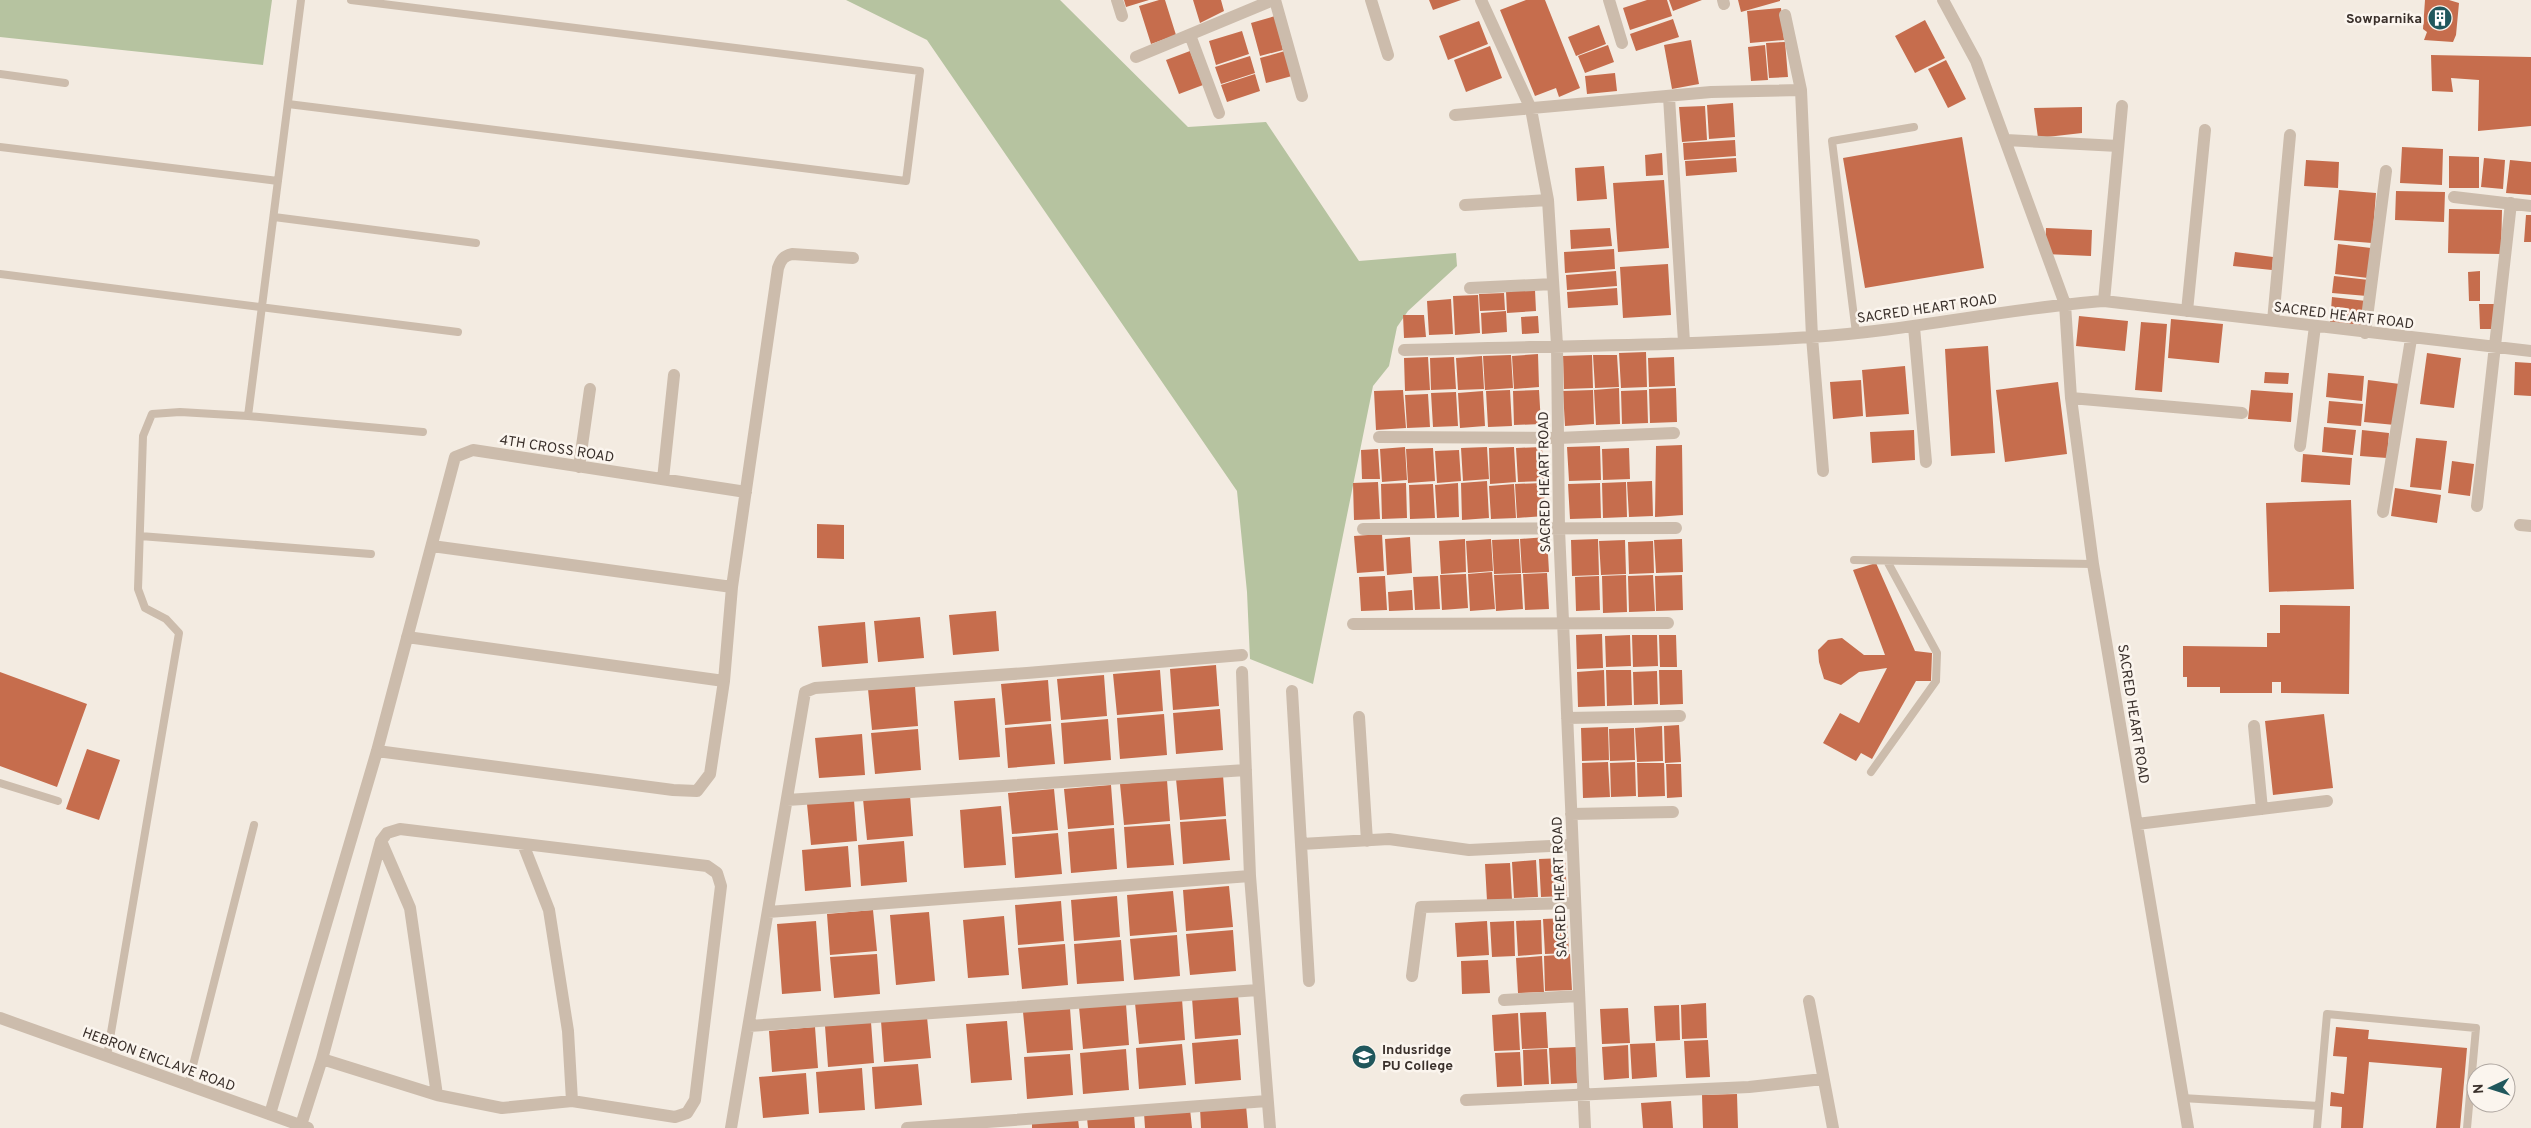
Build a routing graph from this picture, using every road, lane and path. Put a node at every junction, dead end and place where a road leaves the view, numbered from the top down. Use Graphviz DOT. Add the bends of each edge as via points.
graph roads {
  1 [pos="301,0"];
  2 [pos="351,0"];
  3 [pos="1117,0"];
  4 [pos="1274,0"];
  5 [pos="1371,0"];
  6 [pos="1481,0"];
  7 [pos="1608,0"];
  8 [pos="1943,0"];
  9 [pos="1785,15"];
  10 [pos="1122,16"];
  11 [pos="1190,35"];
  12 [pos="1622,43"];
  13 [pos="1388,55"];
  14 [pos="1136,57"];
  15 [pos="0,74"];
  16 [pos="65,83"];
  17 [pos="1801,90"];
  18 [pos="1302,96"];
  19 [pos="1669,97"];
  20 [pos="288,104"];
  21 [pos="2122,106"];
  22 [pos="1531,109"];
  23 [pos="1219,113"];
  24 [pos="1455,115"];
  25 [pos="1914,127"];
  26 [pos="2205,130"];
  27 [pos="2290,135"];
  28 [pos="2006,140"];
  29 [pos="2118,146"];
  30 [pos="0,147"];
  31 [pos="2386,171"];
  32 [pos="278,181"];
  33 [pos="2454,197"];
  34 [pos="1548,200"];
  35 [pos="2511,203"];
  36 [pos="1466,205"];
  37 [pos="2531,206"];
  38 [pos="274,217"];
  39 [pos="476,243"];
  40 [pos="853,258"];
  41 [pos="0,274"];
  42 [pos="1553,284"];
  43 [pos="1470,288"];
  44 [pos="2104,301"];
  45 [pos="2065,304"];
  46 [pos="264,308"];
  47 [pos="2187,311"];
  48 [pos="2273,321"];
  49 [pos="2315,326"];
  50 [pos="1914,327"];
  51 [pos="458,332"];
  52 [pos="1856,333"];
  53 [pos="2366,333"];
  54 [pos="1812,337"];
  55 [pos="2411,339"];
  56 [pos="1684,342"];
  57 [pos="1557,346"];
  58 [pos="2496,348"];
  59 [pos="1404,350"];
  60 [pos="2531,351"];
  61 [pos="674,375"];
  62 [pos="590,389"];
  63 [pos="2071,398"];
  64 [pos="2242,413"];
  65 [pos="248,416"];
  66 [pos="423,432"];
  67 [pos="1674,433"];
  68 [pos="1379,437"];
  69 [pos="1558,438"];
  70 [pos="2300,446"];
  71 [pos="1926,462"];
  72 [pos="579,466"];
  73 [pos="1824,471"];
  74 [pos="663,480"];
  75 [pos="746,492"];
  76 [pos="2478,506"];
  77 [pos="2383,512"];
  78 [pos="1676,528"];
  79 [pos="1363,529"];
  80 [pos="1559,529"];
  81 [pos="140,536"];
  82 [pos="432,546"];
  83 [pos="372,554"];
  84 [pos="1854,560"];
  85 [pos="1887,561"];
  86 [pos="2094,564"];
  87 [pos="732,587"];
  88 [pos="1668,623"];
  89 [pos="1353,624"];
  90 [pos="1563,624"];
  91 [pos="408,638"];
  92 [pos="1242,655"];
  93 [pos="1242,672"];
  94 [pos="724,682"];
  95 [pos="1292,691"];
  96 [pos="1680,716"];
  97 [pos="1359,718"];
  98 [pos="1567,718"];
  99 [pos="2254,726"];
  100 [pos="378,751"];
  101 [pos="1246,770"];
  102 [pos="1871,772"];
  103 [pos="0,783"];
  104 [pos="787,800"];
  105 [pos="58,801"];
  106 [pos="2327,801"];
  107 [pos="2262,809"];
  108 [pos="1673,812"];
  109 [pos="1571,814"];
  110 [pos="2137,824"];
  111 [pos="254,825"];
  112 [pos="1367,840"];
  113 [pos="381,842"];
  114 [pos="523,844"];
  115 [pos="1301,844"];
  116 [pos="1572,845"];
  117 [pos="1250,876"];
  118 [pos="1575,903"];
  119 [pos="768,912"];
  120 [pos="1412,976"];
  121 [pos="1309,981"];
  122 [pos="1258,990"];
  123 [pos="1579,996"];
  124 [pos="1504,1000"];
  125 [pos="1809,1001"];
  126 [pos="0,1018"];
  127 [pos="749,1026"];
  128 [pos="107,1056"];
  129 [pos="322,1059"];
  130 [pos="1823,1080"];
  131 [pos="188,1085"];
  132 [pos="1583,1093"];
  133 [pos="437,1095"];
  134 [pos="2182,1098"];
  135 [pos="1267,1100"];
  136 [pos="1466,1100"];
  137 [pos="572,1101"];
  138 [pos="2319,1106"];
  139 [pos="270,1114"];
  140 [pos="287,1124"];
  141 [pos="305,1127"];
  142 [pos="731,1128"];
  143 [pos="907,1128"];
  144 [pos="1270,1128"];
  145 [pos="1585,1128"];
  146 [pos="1832,1128"];
  147 [pos="2188,1128"];
  148 [pos="2317,1128"];
  149 [pos="2467,1128"];
  1 -- 20 [label="lane"];
  2 -- 20 [label="lane" via="920,71 906,182"];
  3 -- 10 [label="street"];
  4 -- 11 [label="street"];
  4 -- 18 [label="street"];
  5 -- 13 [label="street"];
  6 -- 22 [label="street"];
  7 -- 12 [label="street"];
  8 -- 28 [label="street, SACRED HEART ROAD" via="1976,61"];
  9 -- 17 [label="street"];
  11 -- 14 [label="street"];
  11 -- 23 [label="street"];
  15 -- 16 [label="lane"];
  17 -- 19 [label="street" via="1745,90"];
  17 -- 54 [label="street"];
  19 -- 22 [label="street"];
  19 -- 56 [label="street"];
  20 -- 32 [label="lane"];
  21 -- 29 [label="street"];
  22 -- 24 [label="street"];
  22 -- 34 [label="street"];
  25 -- 52 [label="lane" via="1832,141"];
  26 -- 47 [label="street"];
  27 -- 48 [label="street"];
  28 -- 29 [label="street"];
  28 -- 45 [label="street, SACRED HEART ROAD"];
  29 -- 44 [label="street"];
  30 -- 32 [label="lane"];
  31 -- 53 [label="street"];
  32 -- 38 [label="lane"];
  33 -- 35 [label="street"];
  34 -- 36 [label="street"];
  34 -- 42 [label="street"];
  35 -- 37 [label="street"];
  35 -- 58 [label="street"];
  38 -- 39 [label="lane"];
  38 -- 46 [label="lane"];
  40 -- 75 [label="street" via="792,254 780,260"];
  41 -- 46 [label="lane"];
  42 -- 43 [label="street"];
  42 -- 57 [label="street"];
  44 -- 45 [label="street, SACRED HEART ROAD"];
  44 -- 47 [label="street, SACRED HEART ROAD"];
  45 -- 50 [label="street, SACRED HEART ROAD"];
  45 -- 63 [label="street, SACRED HEART ROAD"];
  46 -- 51 [label="lane"];
  46 -- 65 [label="lane"];
  47 -- 48 [label="street, SACRED HEART ROAD"];
  48 -- 49 [label="street, SACRED HEART ROAD"];
  49 -- 53 [label="street, SACRED HEART ROAD"];
  49 -- 70 [label="street"];
  50 -- 52 [label="street, SACRED HEART ROAD"];
  50 -- 71 [label="street"];
  52 -- 54 [label="street, SACRED HEART ROAD"];
  53 -- 55 [label="street, SACRED HEART ROAD"];
  54 -- 56 [label="street, SACRED HEART ROAD"];
  54 -- 73 [label="street"];
  55 -- 58 [label="street, SACRED HEART ROAD"];
  55 -- 77 [label="street"];
  56 -- 57 [label="street, SACRED HEART ROAD"];
  57 -- 59 [label="street"];
  57 -- 69 [label="street, SACRED HEART ROAD"];
  58 -- 60 [label="street, SACRED HEART ROAD"];
  58 -- 76 [label="street"];
  61 -- 74 [label="street"];
  62 -- 72 [label="street"];
  63 -- 64 [label="street"];
  63 -- 86 [label="street, SACRED HEART ROAD"];
  65 -- 66 [label="lane"];
  65 -- 81 [label="lane" via="180,412 152,414 143,436"];
  67 -- 69 [label="street"];
  68 -- 69 [label="street"];
  69 -- 80 [label="street, SACRED HEART ROAD"];
  72 -- 74 [label="street, 4TH CROSS ROAD"];
  72 -- 82 [label="street, 4TH CROSS ROAD" via="474,450 455,457"];
  74 -- 75 [label="street, 4TH CROSS ROAD"];
  75 -- 87 [label="street"];
  78 -- 80 [label="street"];
  79 -- 80 [label="street"];
  80 -- 90 [label="street, SACRED HEART ROAD"];
  81 -- 83 [label="lane"];
  81 -- 128 [label="lane" via="138,589 145,608 166,619 179,633"];
  82 -- 87 [label="street"];
  82 -- 91 [label="street"];
  84 -- 85 [label="lane"];
  85 -- 86 [label="lane"];
  85 -- 102 [label="lane" via="1937,653 1936,681"];
  86 -- 110 [label="street, SACRED HEART ROAD"];
  87 -- 94 [label="street"];
  88 -- 90 [label="street"];
  89 -- 90 [label="street"];
  90 -- 98 [label="street, SACRED HEART ROAD"];
  91 -- 94 [label="street"];
  91 -- 100 [label="street"];
  92 -- 104 [label="street" via="809,689 803,698"];
  93 -- 101 [label="street"];
  94 -- 100 [label="street" via="710,774 697,791"];
  95 -- 115 [label="street"];
  96 -- 98 [label="street"];
  97 -- 112 [label="street"];
  98 -- 109 [label="street, SACRED HEART ROAD"];
  99 -- 107 [label="street"];
  100 -- 139 [label="street"];
  101 -- 104 [label="street"];
  101 -- 117 [label="street"];
  103 -- 105 [label="lane"];
  104 -- 119 [label="street"];
  106 -- 107 [label="street"];
  107 -- 110 [label="street"];
  108 -- 109 [label="street"];
  109 -- 116 [label="street, SACRED HEART ROAD"];
  110 -- 134 [label="street, SACRED HEART ROAD"];
  111 -- 131 [label="lane"];
  112 -- 115 [label="street"];
  112 -- 116 [label="street" via="1389,839 1469,850"];
  113 -- 114 [label="street" via="387,833 400,829"];
  113 -- 129 [label="street"];
  113 -- 133 [label="street" via="410,908"];
  114 -- 137 [label="street" via="549,910 568,1032"];
  114 -- 137 [label="street" via="707,866 717,873 721,886 695,1100 687,1112 675,1117"];
  115 -- 121 [label="street"];
  116 -- 118 [label="street, SACRED HEART ROAD"];
  117 -- 119 [label="street"];
  117 -- 122 [label="street"];
  118 -- 120 [label="street" via="1420,907"];
  118 -- 123 [label="street, SACRED HEART ROAD"];
  119 -- 127 [label="street"];
  122 -- 127 [label="street"];
  122 -- 135 [label="street"];
  123 -- 124 [label="street"];
  123 -- 132 [label="street, SACRED HEART ROAD"];
  125 -- 130 [label="street"];
  126 -- 128 [label="street, HEBRON ENCLAVE ROAD"];
  127 -- 142 [label="street"];
  128 -- 131 [label="street, HEBRON ENCLAVE ROAD"];
  129 -- 133 [label="street"];
  129 -- 141 [label="street"];
  130 -- 132 [label="street" via="1749,1088"];
  130 -- 146 [label="street"];
  131 -- 139 [label="street, HEBRON ENCLAVE ROAD"];
  132 -- 136 [label="street"];
  132 -- 145 [label="street, SACRED HEART ROAD"];
  133 -- 137 [label="street" via="502,1108"];
  134 -- 138 [label="lane"];
  134 -- 147 [label="street, SACRED HEART ROAD"];
  135 -- 143 [label="street"];
  135 -- 144 [label="street"];
  138 -- 148 [label="lane"];
  138 -- 149 [label="lane" via="2327,1014 2476,1028"];
  139 -- 140 [label="street, HEBRON ENCLAVE ROAD"];
  140 -- 141 [label="street, HEBRON ENCLAVE ROAD"];
}
